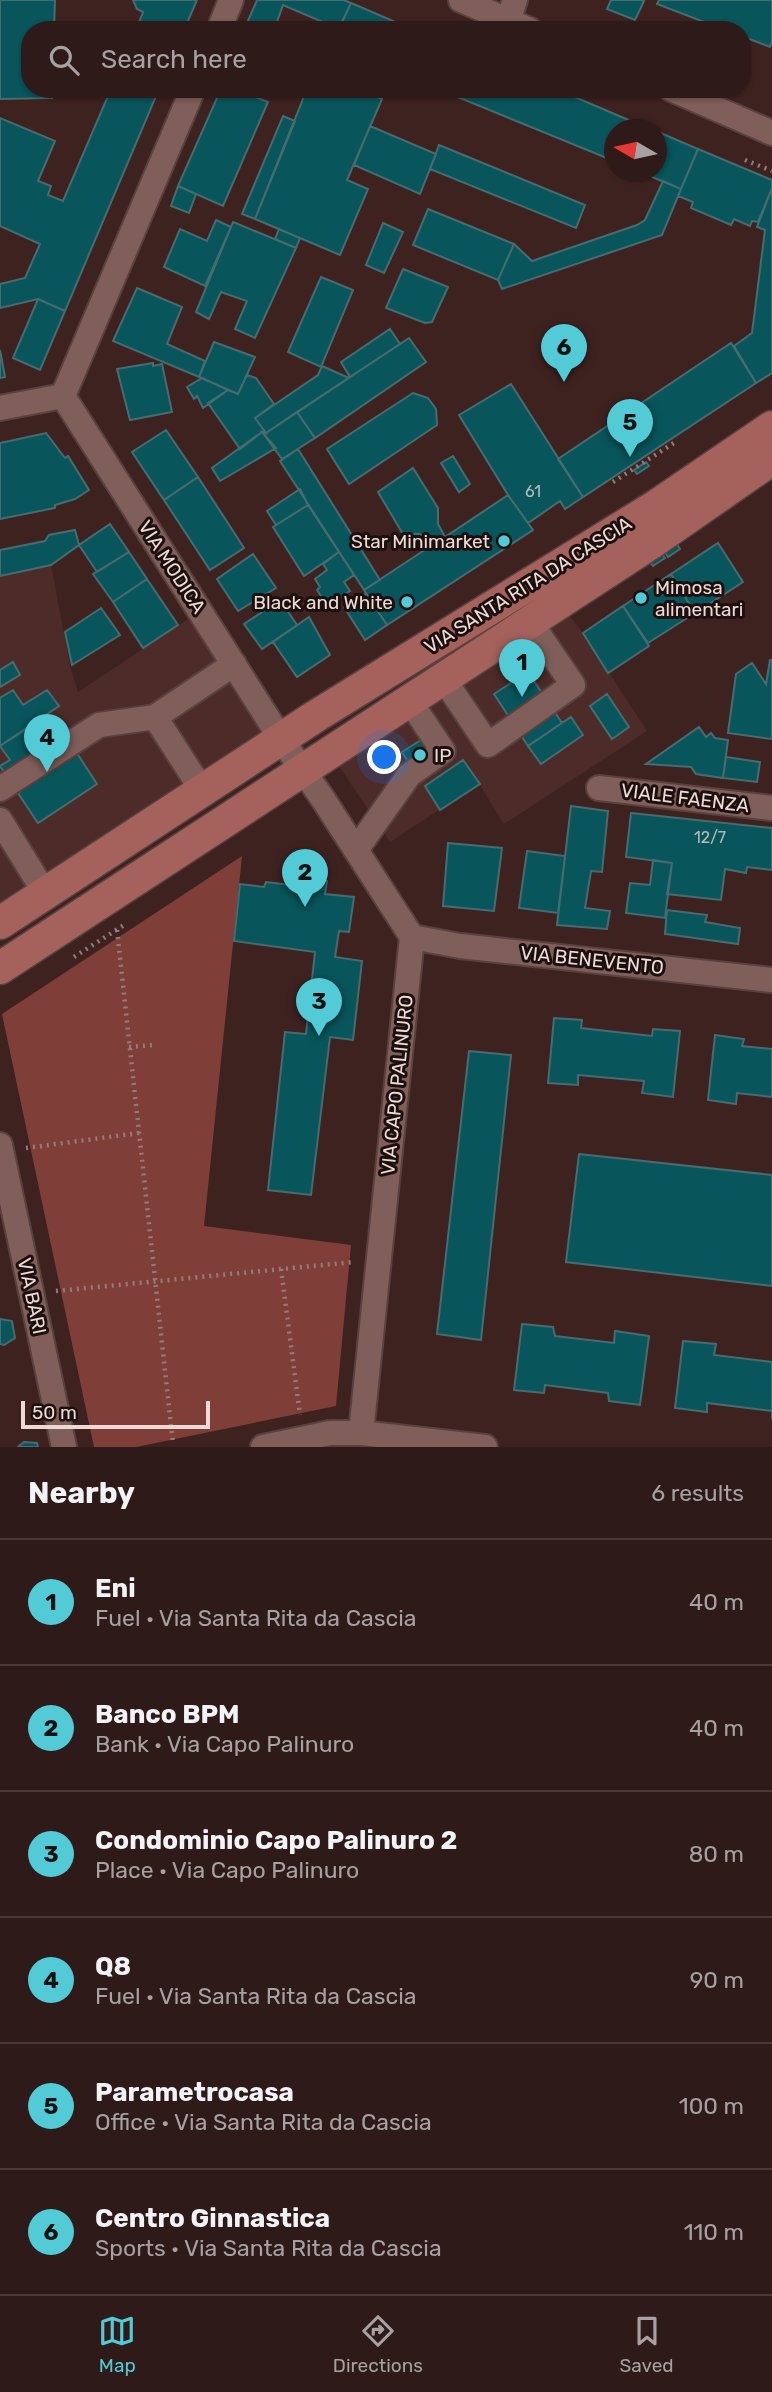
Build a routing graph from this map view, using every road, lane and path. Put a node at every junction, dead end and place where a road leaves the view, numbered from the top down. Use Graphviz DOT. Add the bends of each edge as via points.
graph roads {
  1 [pos="231,0"];
  2 [pos="461,0"];
  3 [pos="518,17"];
  4 [pos="223,21"];
  5 [pos="189,98"];
  6 [pos="692,98"];
  7 [pos="771,131"];
  8 [pos="746,160"];
  9 [pos="772,171"];
  10 [pos="63,396"];
  11 [pos="0,408"];
  12 [pos="772,427"];
  13 [pos="677,441"];
  14 [pos="772,459"];
  15 [pos="613,482"];
  16 [pos="529,620"];
  17 [pos="234,664"];
  18 [pos="443,678"];
  19 [pos="409,700"];
  20 [pos="155,717"];
  21 [pos="281,739"];
  22 [pos="303,769"];
  23 [pos="599,788"];
  24 [pos="0,789"];
  25 [pos="202,790"];
  26 [pos="772,808"];
  27 [pos="0,820"];
  28 [pos="356,850"];
  29 [pos="45,893"];
  30 [pos="0,923"];
  31 [pos="124,925"];
  32 [pos="117,930"];
  33 [pos="412,937"];
  34 [pos="69,960"];
  35 [pos="0,968"];
  36 [pos="772,980"];
  37 [pos="153,1045"];
  38 [pos="129,1047"];
  39 [pos="139,1133"];
  40 [pos="0,1145"];
  41 [pos="26,1148"];
  42 [pos="354,1262"];
  43 [pos="281,1269"];
  44 [pos="155,1282"];
  45 [pos="56,1291"];
  46 [pos="300,1419"];
  47 [pos="360,1433"];
  48 [pos="173,1444"];
  49 [pos="64,1447"];
  50 [pos="263,1447"];
  51 [pos="485,1447"];
  1 -- 4 [label="street"];
  2 -- 3 [label="street"];
  5 -- 10 [label="street"];
  6 -- 7 [label="street"];
  8 -- 9 [label="path"];
  10 -- 11 [label="street"];
  10 -- 17 [label="street, VIA MODICA"];
  12 -- 21 [label="main road, VIA SANTA RITA DA CASCIA" via="644,513"];
  13 -- 15 [label="path"];
  14 -- 16 [label="main road, VIA SANTA RITA DA CASCIA"];
  16 -- 18 [label="main road, VIA SANTA RITA DA CASCIA"];
  16 -- 18 [label="street" via="573,685 488,745"];
  17 -- 20 [label="street"];
  17 -- 21 [label="street, VIA MODICA"];
  18 -- 19 [label="main road, VIA SANTA RITA DA CASCIA"];
  19 -- 22 [label="main road, VIA SANTA RITA DA CASCIA"];
  19 -- 28 [label="street" via="443,751 408,775"];
  20 -- 24 [label="street" via="99,725"];
  20 -- 25 [label="street"];
  21 -- 22 [label="street"];
  21 -- 25 [label="main road, VIA SANTA RITA DA CASCIA"];
  22 -- 28 [label="street"];
  22 -- 35 [label="main road, VIA SANTA RITA DA CASCIA"];
  23 -- 26 [label="street, VIALE FAENZA"];
  25 -- 29 [label="main road, VIA SANTA RITA DA CASCIA"];
  27 -- 29 [label="street"];
  28 -- 33 [label="street"];
  29 -- 30 [label="main road, VIA SANTA RITA DA CASCIA"];
  31 -- 32 [label="path"];
  32 -- 34 [label="path"];
  32 -- 38 [label="path"];
  33 -- 36 [label="street, VIA BENEVENTO"];
  33 -- 47 [label="street, VIA CAPO PALINURO"];
  37 -- 38 [label="path"];
  38 -- 39 [label="path"];
  39 -- 41 [label="path"];
  39 -- 44 [label="path"];
  40 -- 49 [label="street, VIA BARI"];
  42 -- 43 [label="path"];
  43 -- 44 [label="path"];
  43 -- 46 [label="path"];
  44 -- 45 [label="path"];
  44 -- 48 [label="path"];
  47 -- 50 [label="street" via="330,1433"];
  47 -- 51 [label="street"];
}
